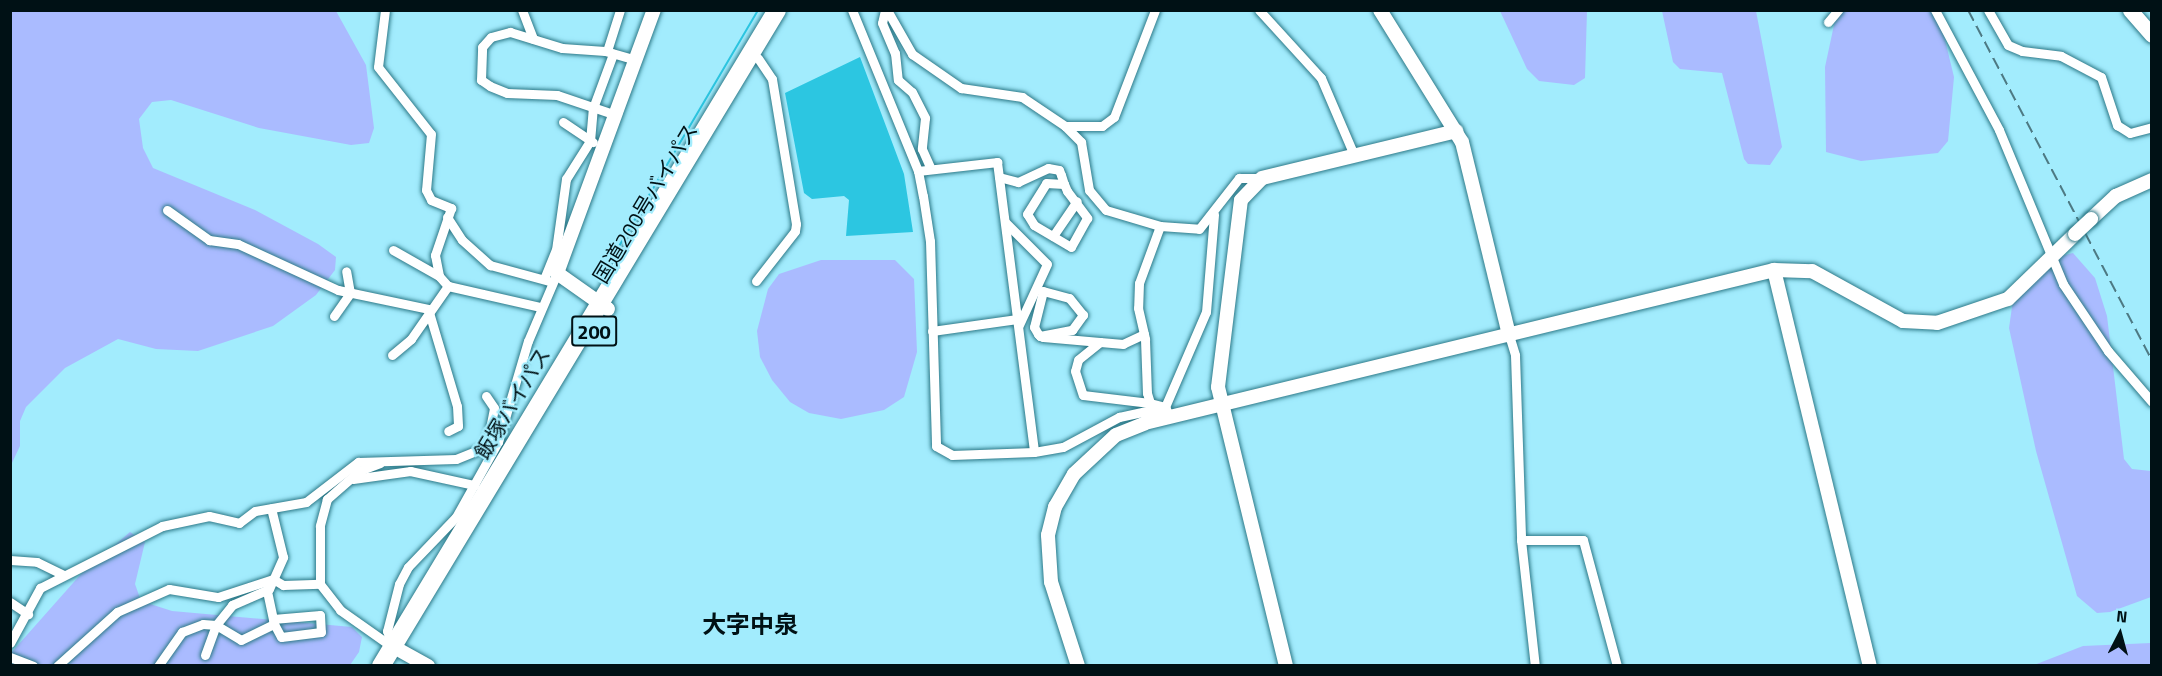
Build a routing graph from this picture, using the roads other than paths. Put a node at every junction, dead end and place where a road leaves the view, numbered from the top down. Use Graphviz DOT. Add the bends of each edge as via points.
graph roads {
  1 [pos="385,10"];
  2 [pos="522,10"];
  3 [pos="620,10"];
  4 [pos="654,10"];
  5 [pos="777,10"];
  6 [pos="788,10"];
  7 [pos="864,10"];
  8 [pos="886,10"];
  9 [pos="1155,10"];
  10 [pos="1259,10"];
  11 [pos="1380,10"];
  12 [pos="1838,10"];
  13 [pos="1935,10"];
  14 [pos="1988,10"];
  15 [pos="2130,10"];
  16 [pos="852,11"];
  17 [pos="1828,22"];
  18 [pos="2151,35"];
  19 [pos="532,39"];
  20 [pos="610,53"];
  21 [pos="758,58"];
  22 [pos="636,60"];
  23 [pos="593,108"];
  24 [pos="616,115"];
  25 [pos="562,122"];
  26 [pos="1065,126"];
  27 [pos="2151,127"];
  28 [pos="1456,131"];
  29 [pos="590,141"];
  30 [pos="603,149"];
  31 [pos="1354,155"];
  32 [pos="931,169"];
  33 [pos="918,171"];
  34 [pos="999,177"];
  35 [pos="1262,178"];
  36 [pos="2151,180"];
  37 [pos="1064,184"];
  38 [pos="1077,201"];
  39 [pos="167,210"];
  40 [pos="1214,212"];
  41 [pos="447,217"];
  42 [pos="1005,222"];
  43 [pos="1160,226"];
  44 [pos="1053,236"];
  45 [pos="393,250"];
  46 [pos="559,255"];
  47 [pos="2052,257"];
  48 [pos="1774,270"];
  49 [pos="346,271"];
  50 [pos="439,276"];
  51 [pos="551,278"];
  52 [pos="756,281"];
  53 [pos="448,285"];
  54 [pos="1041,288"];
  55 [pos="350,293"];
  56 [pos="540,307"];
  57 [pos="603,307"];
  58 [pos="428,309"];
  59 [pos="334,316"];
  60 [pos="1017,323"];
  61 [pos="932,331"];
  62 [pos="1144,334"];
  63 [pos="1509,335"];
  64 [pos="1040,336"];
  65 [pos="1100,342"];
  66 [pos="392,355"];
  67 [pos="486,396"];
  68 [pos="2151,402"];
  69 [pos="1150,403"];
  70 [pos="1222,406"];
  71 [pos="1167,412"];
  72 [pos="448,430"];
  73 [pos="498,442"];
  74 [pos="487,443"];
  75 [pos="1034,452"];
  76 [pos="390,459"];
  77 [pos="345,481"];
  78 [pos="474,485"];
  79 [pos="272,508"];
  80 [pos="1521,540"];
  81 [pos="10,560"];
  82 [pos="62,574"];
  83 [pos="273,579"];
  84 [pos="320,584"];
  85 [pos="267,590"];
  86 [pos="10,602"];
  87 [pos="28,614"];
  88 [pos="274,622"];
  89 [pos="216,625"];
  90 [pos="10,643"];
  91 [pos="395,654"];
  92 [pos="206,655"];
  93 [pos="10,657"];
  94 [pos="33,666"];
  95 [pos="57,666"];
  96 [pos="158,666"];
  97 [pos="381,666"];
  98 [pos="428,666"];
  99 [pos="1078,666"];
  100 [pos="1286,666"];
  101 [pos="1535,666"];
  102 [pos="1617,666"];
  103 [pos="1870,666"];
  1 -- 41 [label="street" via="378,67 431,134 426,190 431,201 451,208"];
  2 -- 19 [label="street"];
  3 -- 20 [label="street"];
  4 -- 22 [label="street"];
  5 -- 57 [label="highway, 200"];
  6 -- 21 [label="highway, 国道200号バイパス / 200"];
  7 -- 16 [label="street"];
  8 -- 26 [label="street" via="912,54 961,88 1022,97"];
  8 -- 32 [label="street" via="882,23 895,53 898,80 912,92 925,118 922,149"];
  9 -- 26 [label="street" via="1114,117 1102,126"];
  10 -- 31 [label="street" via="1321,78 1338,108"];
  11 -- 28 [label="street"];
  12 -- 17 [label="street"];
  13 -- 47 [label="street" via="1999,130"];
  14 -- 27 [label="street" via="2008,45 2022,51 2061,56 2101,77 2117,125 2130,133"];
  15 -- 18 [label="main road"];
  16 -- 33 [label="street"];
  19 -- 20 [label="street" via="562,48"];
  19 -- 23 [label="street" via="510,32 491,37 482,48 481,80 507,93 557,95"];
  20 -- 22 [label="street"];
  20 -- 23 [label="street"];
  21 -- 52 [label="street" via="772,79 796,224 795,231"];
  21 -- 57 [label="highway, 国道200号バイパス / 200"];
  22 -- 24 [label="street"];
  23 -- 24 [label="street"];
  23 -- 29 [label="street"];
  24 -- 30 [label="street"];
  25 -- 29 [label="street"];
  26 -- 43 [label="street" via="1081,142 1089,190 1097,204"];
  28 -- 31 [label="street"];
  28 -- 63 [label="street" via="1470,172"];
  29 -- 30 [label="street"];
  29 -- 46 [label="street" via="566,179"];
  30 -- 46 [label="street"];
  31 -- 35 [label="street"];
  32 -- 33 [label="street"];
  32 -- 34 [label="street" via="997,162"];
  33 -- 61 [label="street" via="930,241"];
  34 -- 37 [label="street" via="1018,182 1054,168"];
  34 -- 42 [label="street"];
  35 -- 40 [label="street" via="1239,178"];
  35 -- 70 [label="street" via="1241,200 1222,343 1218,387"];
  36 -- 47 [label="street, bridge" via="2116,196"];
  37 -- 38 [label="street"];
  37 -- 44 [label="street" via="1046,183 1027,214"];
  38 -- 44 [label="street"];
  38 -- 44 [label="street" via="1088,218 1083,233 1071,247"];
  39 -- 55 [label="street" via="209,240 238,244"];
  40 -- 43 [label="street" via="1199,230"];
  40 -- 71 [label="street" via="1206,312"];
  41 -- 50 [label="street" via="435,255"];
  41 -- 51 [label="street" via="462,240 490,265"];
  42 -- 54 [label="street" via="1044,257"];
  42 -- 60 [label="street"];
  43 -- 62 [label="street" via="1139,282 1138,308"];
  45 -- 50 [label="street"];
  46 -- 51 [label="street"];
  47 -- 48 [label="street" via="2008,299 1966,316 1931,324 1894,317 1821,274 1798,269"];
  47 -- 68 [label="street" via="2108,351"];
  48 -- 63 [label="street"];
  48 -- 103 [label="street"];
  49 -- 55 [label="street"];
  50 -- 53 [label="street"];
  51 -- 56 [label="street"];
  51 -- 57 [label="street"];
  53 -- 56 [label="street"];
  53 -- 58 [label="street"];
  54 -- 60 [label="street"];
  54 -- 64 [label="street" via="1034,327"];
  54 -- 64 [label="street" via="1069,298 1083,315 1072,330"];
  55 -- 58 [label="street"];
  55 -- 59 [label="street"];
  56 -- 73 [label="street"];
  57 -- 91 [label="highway, 国道200号バイパス / 200"];
  58 -- 66 [label="street" via="411,339"];
  58 -- 72 [label="street" via="457,406 458,426"];
  60 -- 61 [label="street"];
  60 -- 75 [label="street"];
  61 -- 75 [label="street" via="936,446 952,454"];
  62 -- 65 [label="street" via="1124,344"];
  62 -- 69 [label="street"];
  63 -- 70 [label="street"];
  63 -- 80 [label="street" via="1515,355"];
  64 -- 65 [label="street"];
  65 -- 69 [label="street" via="1076,364 1083,395"];
  67 -- 74 [label="street" via="494,408"];
  69 -- 71 [label="street"];
  70 -- 71 [label="street"];
  70 -- 100 [label="street"];
  71 -- 75 [label="street" via="1119,417 1063,447"];
  71 -- 99 [label="street" via="1116,435 1095,450 1074,474 1055,507 1047,562"];
  73 -- 74 [label="street"];
  73 -- 78 [label="street"];
  74 -- 76 [label="street" via="456,459"];
  76 -- 77 [label="street"];
  76 -- 79 [label="street" via="358,462 306,502"];
  77 -- 78 [label="street" via="410,471"];
  77 -- 84 [label="street" via="327,499 320,526"];
  78 -- 91 [label="street" via="456,517 408,567 399,584 387,631"];
  79 -- 82 [label="street" via="255,511 239,523 209,516 162,526"];
  79 -- 83 [label="street" via="283,557"];
  80 -- 101 [label="street"];
  80 -- 102 [label="street" via="1583,540"];
  81 -- 82 [label="street" via="37,562"];
  82 -- 87 [label="street" via="40,588"];
  83 -- 84 [label="street" via="283,585"];
  83 -- 85 [label="street"];
  83 -- 95 [label="street" via="218,597 179,587 157,593 117,612"];
  84 -- 91 [label="street" via="339,610"];
  85 -- 88 [label="street"];
  85 -- 89 [label="street" via="232,605"];
  86 -- 87 [label="street"];
  87 -- 90 [label="street"];
  88 -- 88 [label="street" via="281,637 321,632 320,615"];
  88 -- 89 [label="street" via="242,640"];
  89 -- 92 [label="street"];
  89 -- 96 [label="street" via="202,624 182,632"];
  91 -- 97 [label="highway, 200"];
  91 -- 98 [label="street"];
  93 -- 94 [label="street"];
}
